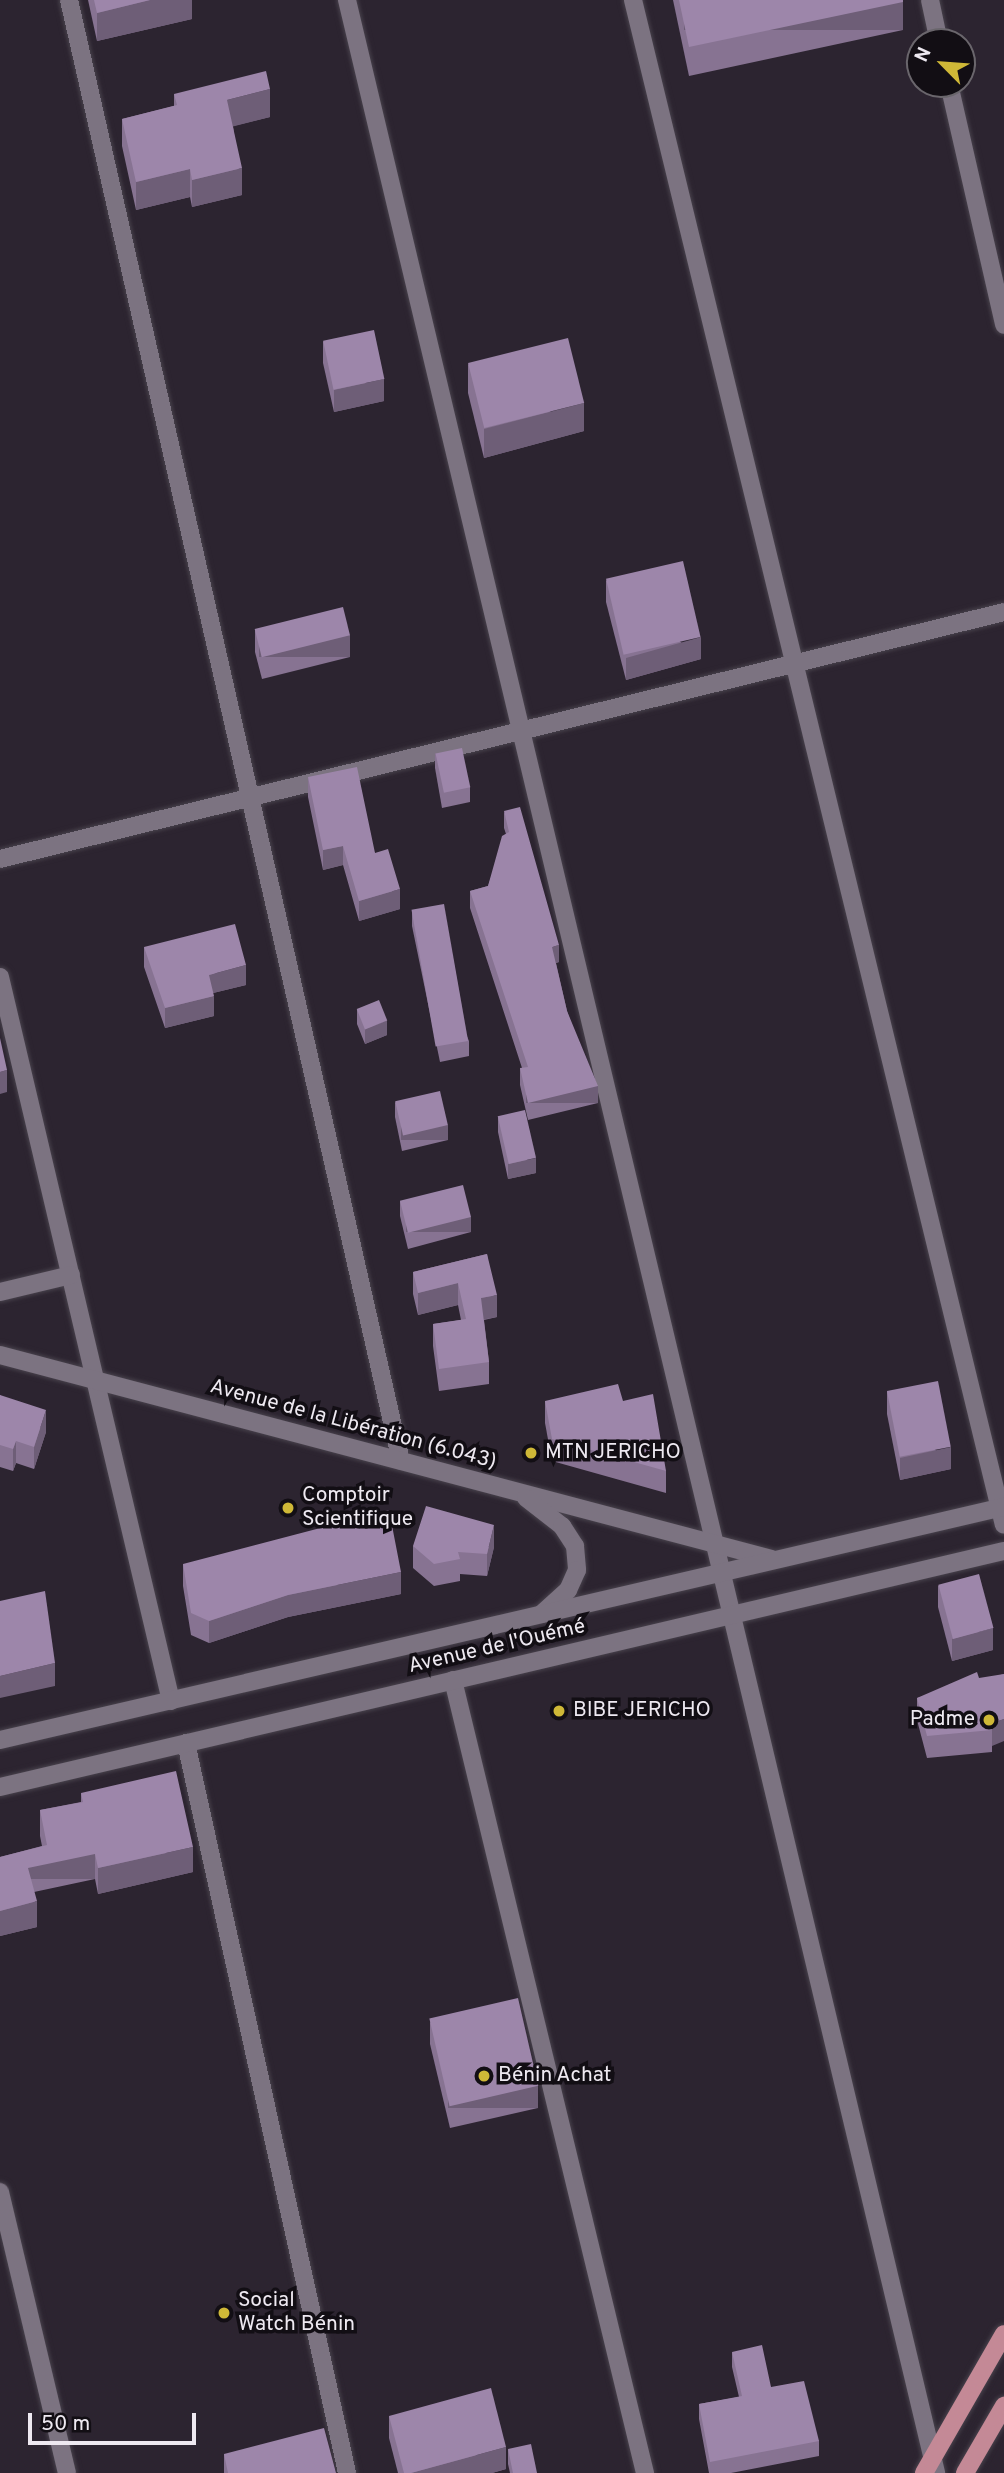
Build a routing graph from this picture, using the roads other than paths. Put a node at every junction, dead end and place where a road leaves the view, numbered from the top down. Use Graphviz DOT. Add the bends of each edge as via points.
graph roads {
  1 [pos="69,0"];
  2 [pos="347,0"];
  3 [pos="633,0"];
  4 [pos="930,0"];
  5 [pos="936,28"];
  6 [pos="952,98"];
  7 [pos="1004,325"];
  8 [pos="1004,612"];
  9 [pos="790,664"];
  10 [pos="522,730"];
  11 [pos="253,796"];
  12 [pos="0,859"];
  13 [pos="0,978"];
  14 [pos="71,1275"];
  15 [pos="0,1292"];
  16 [pos="0,1355"];
  17 [pos="95,1380"];
  18 [pos="401,1461"];
  19 [pos="518,1492"];
  20 [pos="1002,1513"];
  21 [pos="713,1543"];
  22 [pos="1004,1551"];
  23 [pos="776,1560"];
  24 [pos="721,1573"];
  25 [pos="540,1615"];
  26 [pos="731,1615"];
  27 [pos="453,1680"];
  28 [pos="171,1700"];
  29 [pos="0,1740"];
  30 [pos="186,1743"];
  31 [pos="0,1787"];
  32 [pos="0,2192"];
  33 [pos="1004,2334"];
  34 [pos="1004,2406"];
  35 [pos="931,2468"];
  36 [pos="67,2473"];
  37 [pos="347,2473"];
  38 [pos="645,2473"];
  39 [pos="965,2473"];
  1 -- 11 [label="street"];
  2 -- 10 [label="street"];
  3 -- 9 [label="street"];
  4 -- 5 [label="street"];
  6 -- 7 [label="street"];
  8 -- 9 [label="street"];
  9 -- 10 [label="street"];
  9 -- 20 [label="street"];
  10 -- 11 [label="street"];
  10 -- 21 [label="street"];
  11 -- 12 [label="street"];
  11 -- 18 [label="street"];
  13 -- 14 [label="street"];
  14 -- 15 [label="street"];
  14 -- 17 [label="street"];
  16 -- 17 [label="street, Avenue de la Libération (6.043)"];
  17 -- 18 [label="street, Avenue de la Libération (6.043)"];
  17 -- 28 [label="street"];
  18 -- 19 [label="street, Avenue de la Libération (6.043)"];
  19 -- 21 [label="street, Avenue de la Libération (6.043)"];
  19 -- 25 [label="street" via="562,1525 575,1546 577,1570 568,1590"];
  20 -- 23 [label="street, Avenue de l'Ouémé"];
  21 -- 23 [label="street, Avenue de la Libération (6.043)"];
  21 -- 24 [label="street"];
  22 -- 26 [label="street, Avenue de l'Ouémé"];
  23 -- 24 [label="street, Avenue de l'Ouémé"];
  24 -- 25 [label="street, Avenue de l'Ouémé"];
  24 -- 26 [label="street"];
  25 -- 28 [label="street, Avenue de l'Ouémé"];
  26 -- 27 [label="street, Avenue de l'Ouémé"];
  26 -- 35 [label="street"];
  27 -- 30 [label="street, Avenue de l'Ouémé"];
  27 -- 38 [label="street"];
  28 -- 29 [label="street, Avenue de l'Ouémé"];
  30 -- 31 [label="street, Avenue de l'Ouémé"];
  30 -- 37 [label="street"];
  32 -- 36 [label="street"];
  33 -- 35 [label="main road"];
  34 -- 39 [label="main road"];
}
